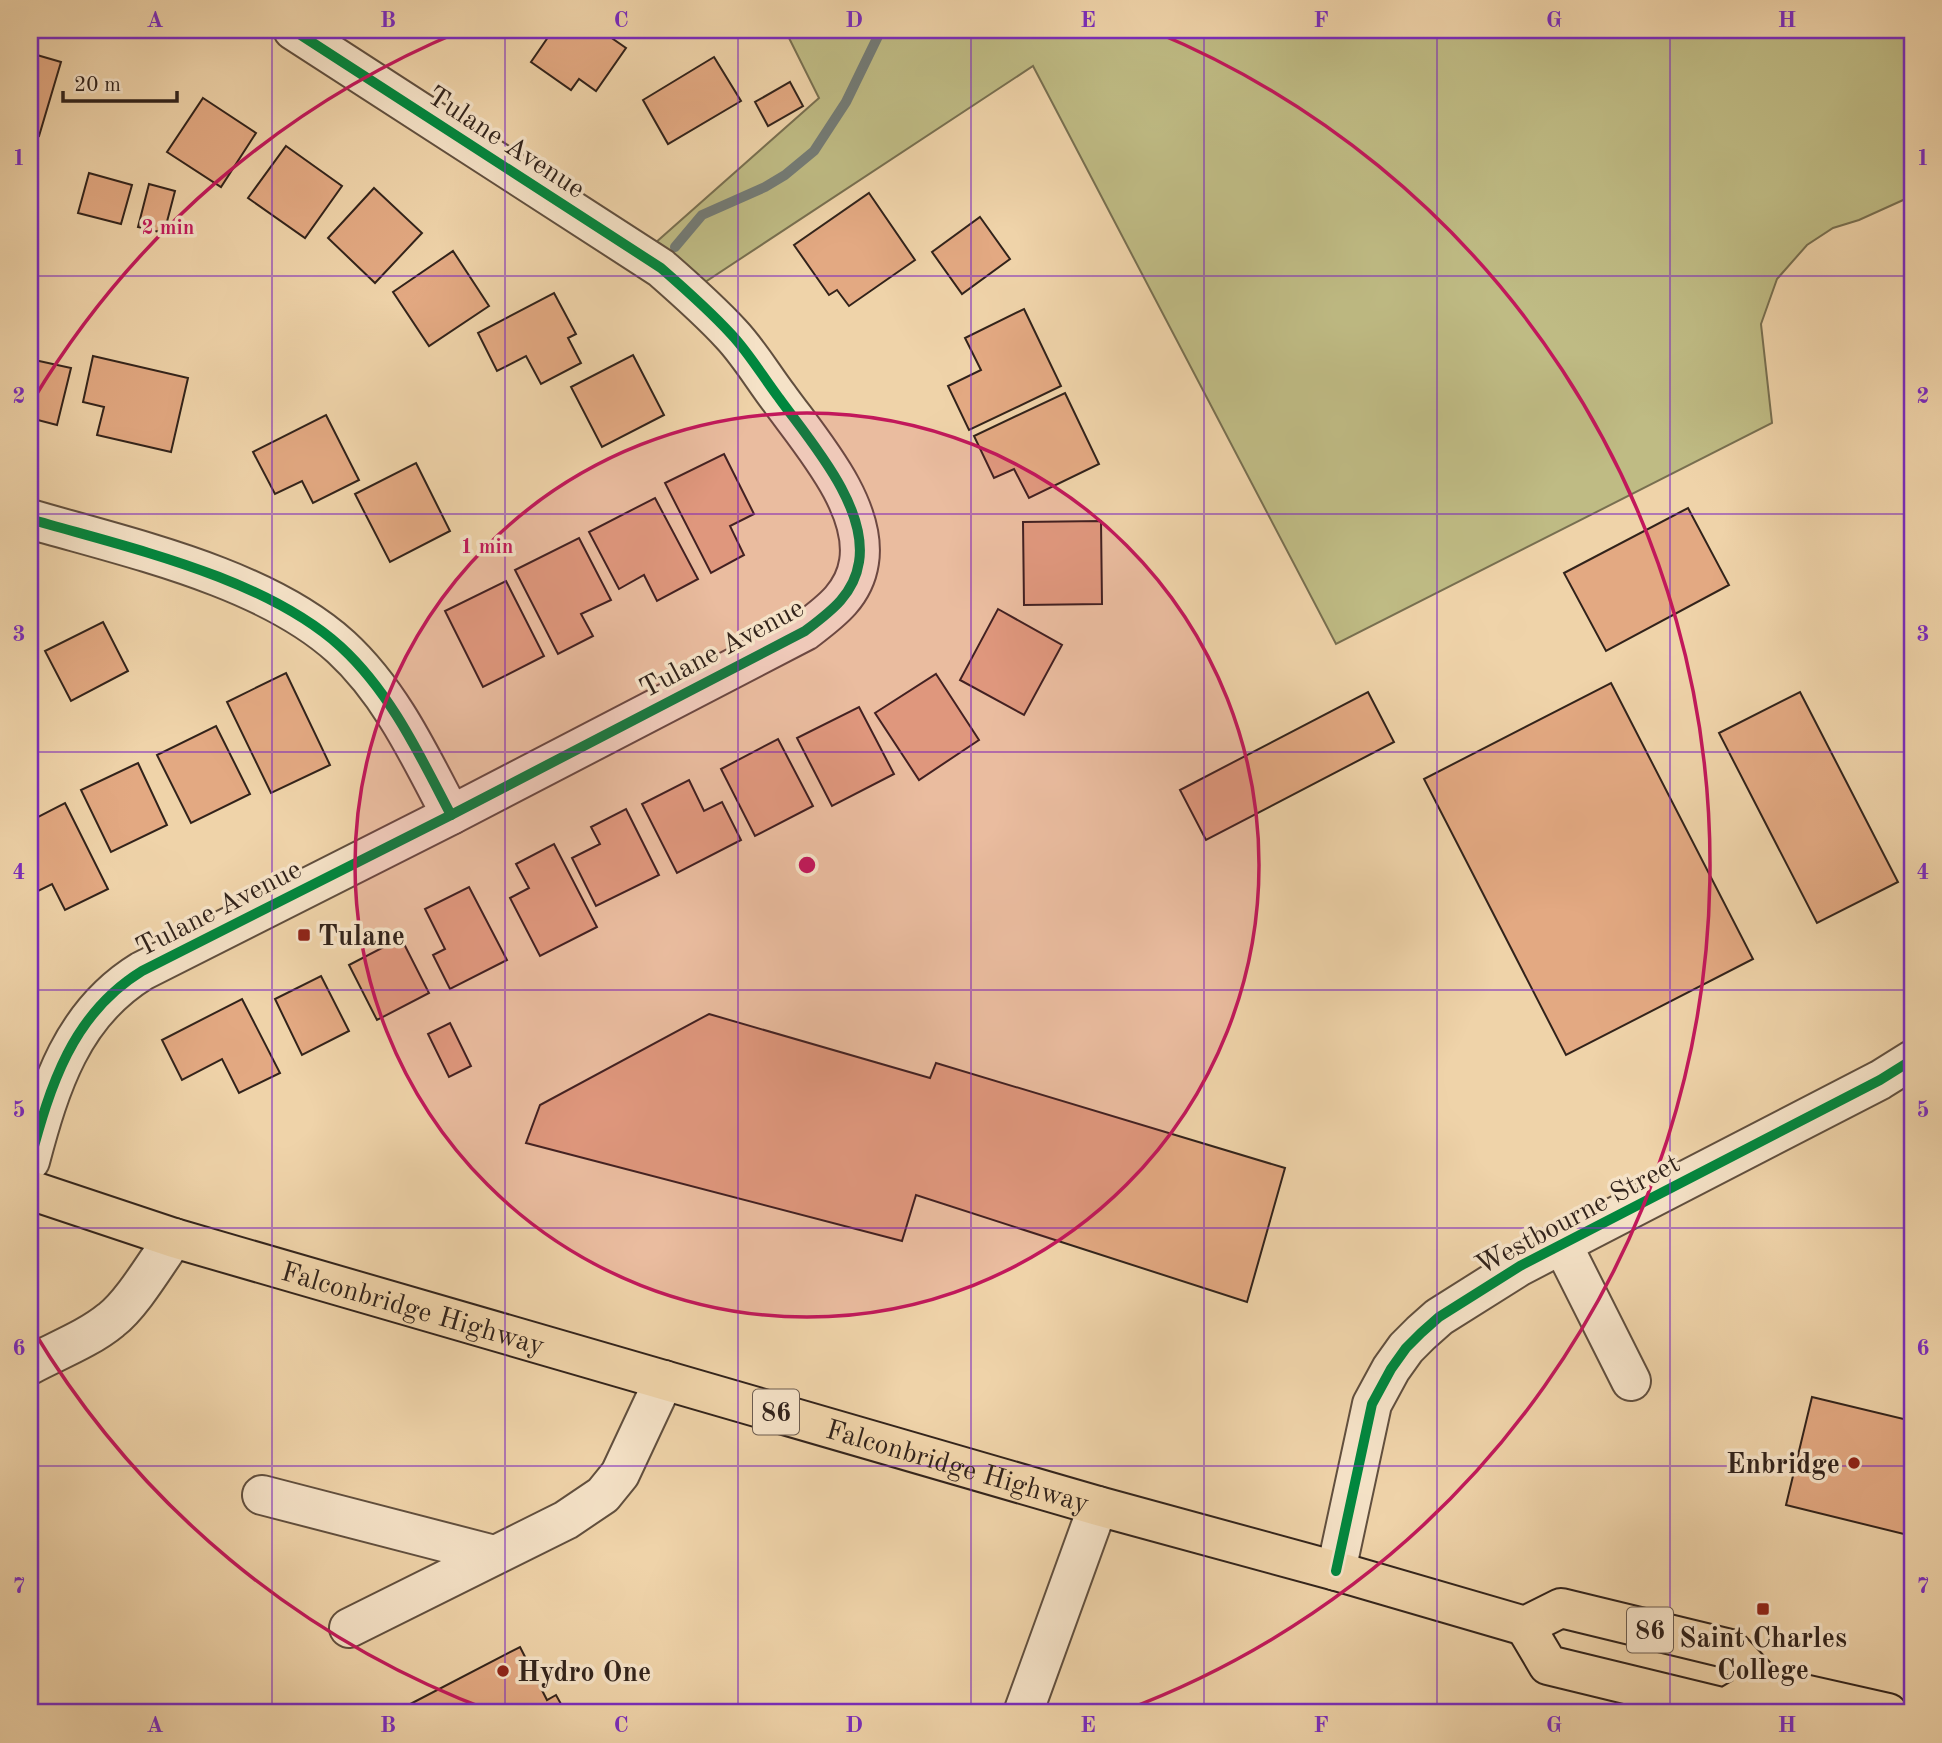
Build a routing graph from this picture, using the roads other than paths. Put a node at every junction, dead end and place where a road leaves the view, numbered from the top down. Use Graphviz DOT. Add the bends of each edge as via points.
graph roads {
  1 [pos="293,30"];
  2 [pos="30,519"];
  3 [pos="451,815"];
  4 [pos="1912,1060"];
  5 [pos="30,1161"];
  6 [pos="30,1190"];
  7 [pos="174,1238"];
  8 [pos="1562,1244"];
  9 [pos="30,1365"];
  10 [pos="664,1380"];
  11 [pos="1631,1381"];
  12 [pos="262,1495"];
  13 [pos="1098,1506"];
  14 [pos="494,1555"];
  15 [pos="1336,1571"];
  16 [pos="1525,1626"];
  17 [pos="349,1628"];
  18 [pos="1764,1685"];
  19 [pos="1023,1713"];
  20 [pos="1888,1713"];
  1 -- 3 [label="street, Tulane Avenue" via="661,268 698,300 733,336 833,473 861,540 851,588 836,607 805,631"];
  2 -- 3 [label="street" via="169,559 241,586 311,624 371,680 418,750"];
  3 -- 5 [label="street, Tulane Avenue" via="122,983 76,1038 59,1069"];
  4 -- 8 [label="street, Westbourne Street"];
  6 -- 7 [label="main road, Falconbridge Highway / 86"];
  7 -- 9 [label="street" via="112,1320"];
  7 -- 10 [label="main road, Falconbridge Highway / 86"];
  8 -- 11 [label="street"];
  8 -- 15 [label="street, Westbourne Street" via="1439,1317 1391,1369 1372,1404"];
  10 -- 13 [label="main road, Falconbridge Highway / 86"];
  10 -- 14 [label="street" via="620,1474 603,1495 566,1520"];
  12 -- 14 [label="street"];
  13 -- 15 [label="main road, Falconbridge Highway / 86"];
  13 -- 19 [label="street"];
  14 -- 17 [label="street"];
  15 -- 16 [label="main road, Falconbridge Highway / 86"];
  16 -- 18 [label="main road, 86" via="1561,1608 1730,1649"];
  16 -- 18 [label="main road, 86" via="1548,1665 1560,1668 1725,1707"];
  18 -- 20 [label="main road"];
}
